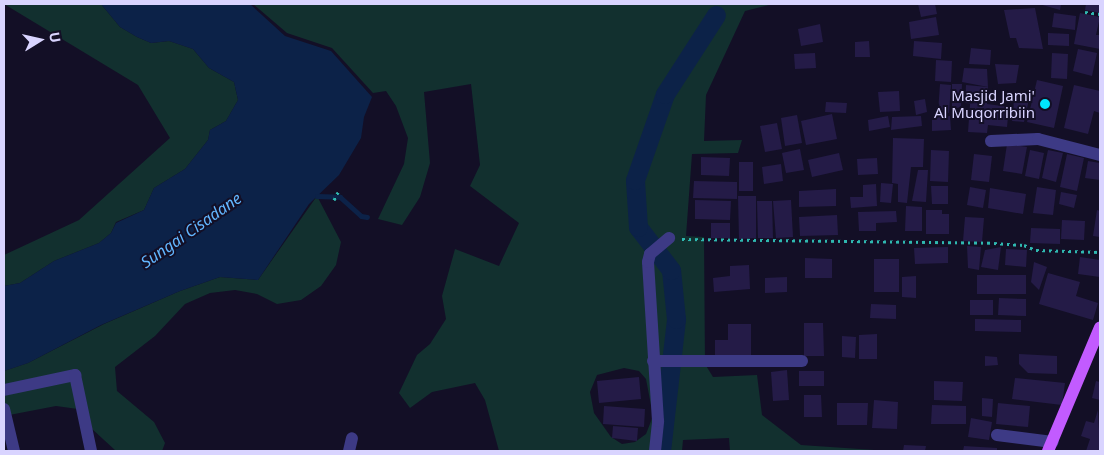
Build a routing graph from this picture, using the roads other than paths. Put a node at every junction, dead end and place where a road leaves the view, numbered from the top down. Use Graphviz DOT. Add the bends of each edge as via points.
graph roads {
  1 [pos="991,141"];
  2 [pos="1100,155"];
  3 [pos="669,238"];
  4 [pos="1100,327"];
  5 [pos="656,361"];
  6 [pos="802,361"];
  7 [pos="4,390"];
  8 [pos="4,409"];
  9 [pos="997,435"];
  10 [pos="352,438"];
  11 [pos="1050,446"];
  12 [pos="14,451"];
  13 [pos="91,451"];
  14 [pos="349,451"];
  15 [pos="655,451"];
  1 -- 2 [label="street" via="1038,139"];
  3 -- 5 [label="street" via="650,254"];
  4 -- 11 [label="main road"];
  5 -- 6 [label="street"];
  5 -- 15 [label="street" via="658,423"];
  7 -- 13 [label="street" via="75,375"];
  8 -- 12 [label="street"];
  9 -- 11 [label="street"];
  10 -- 14 [label="street"];
}
